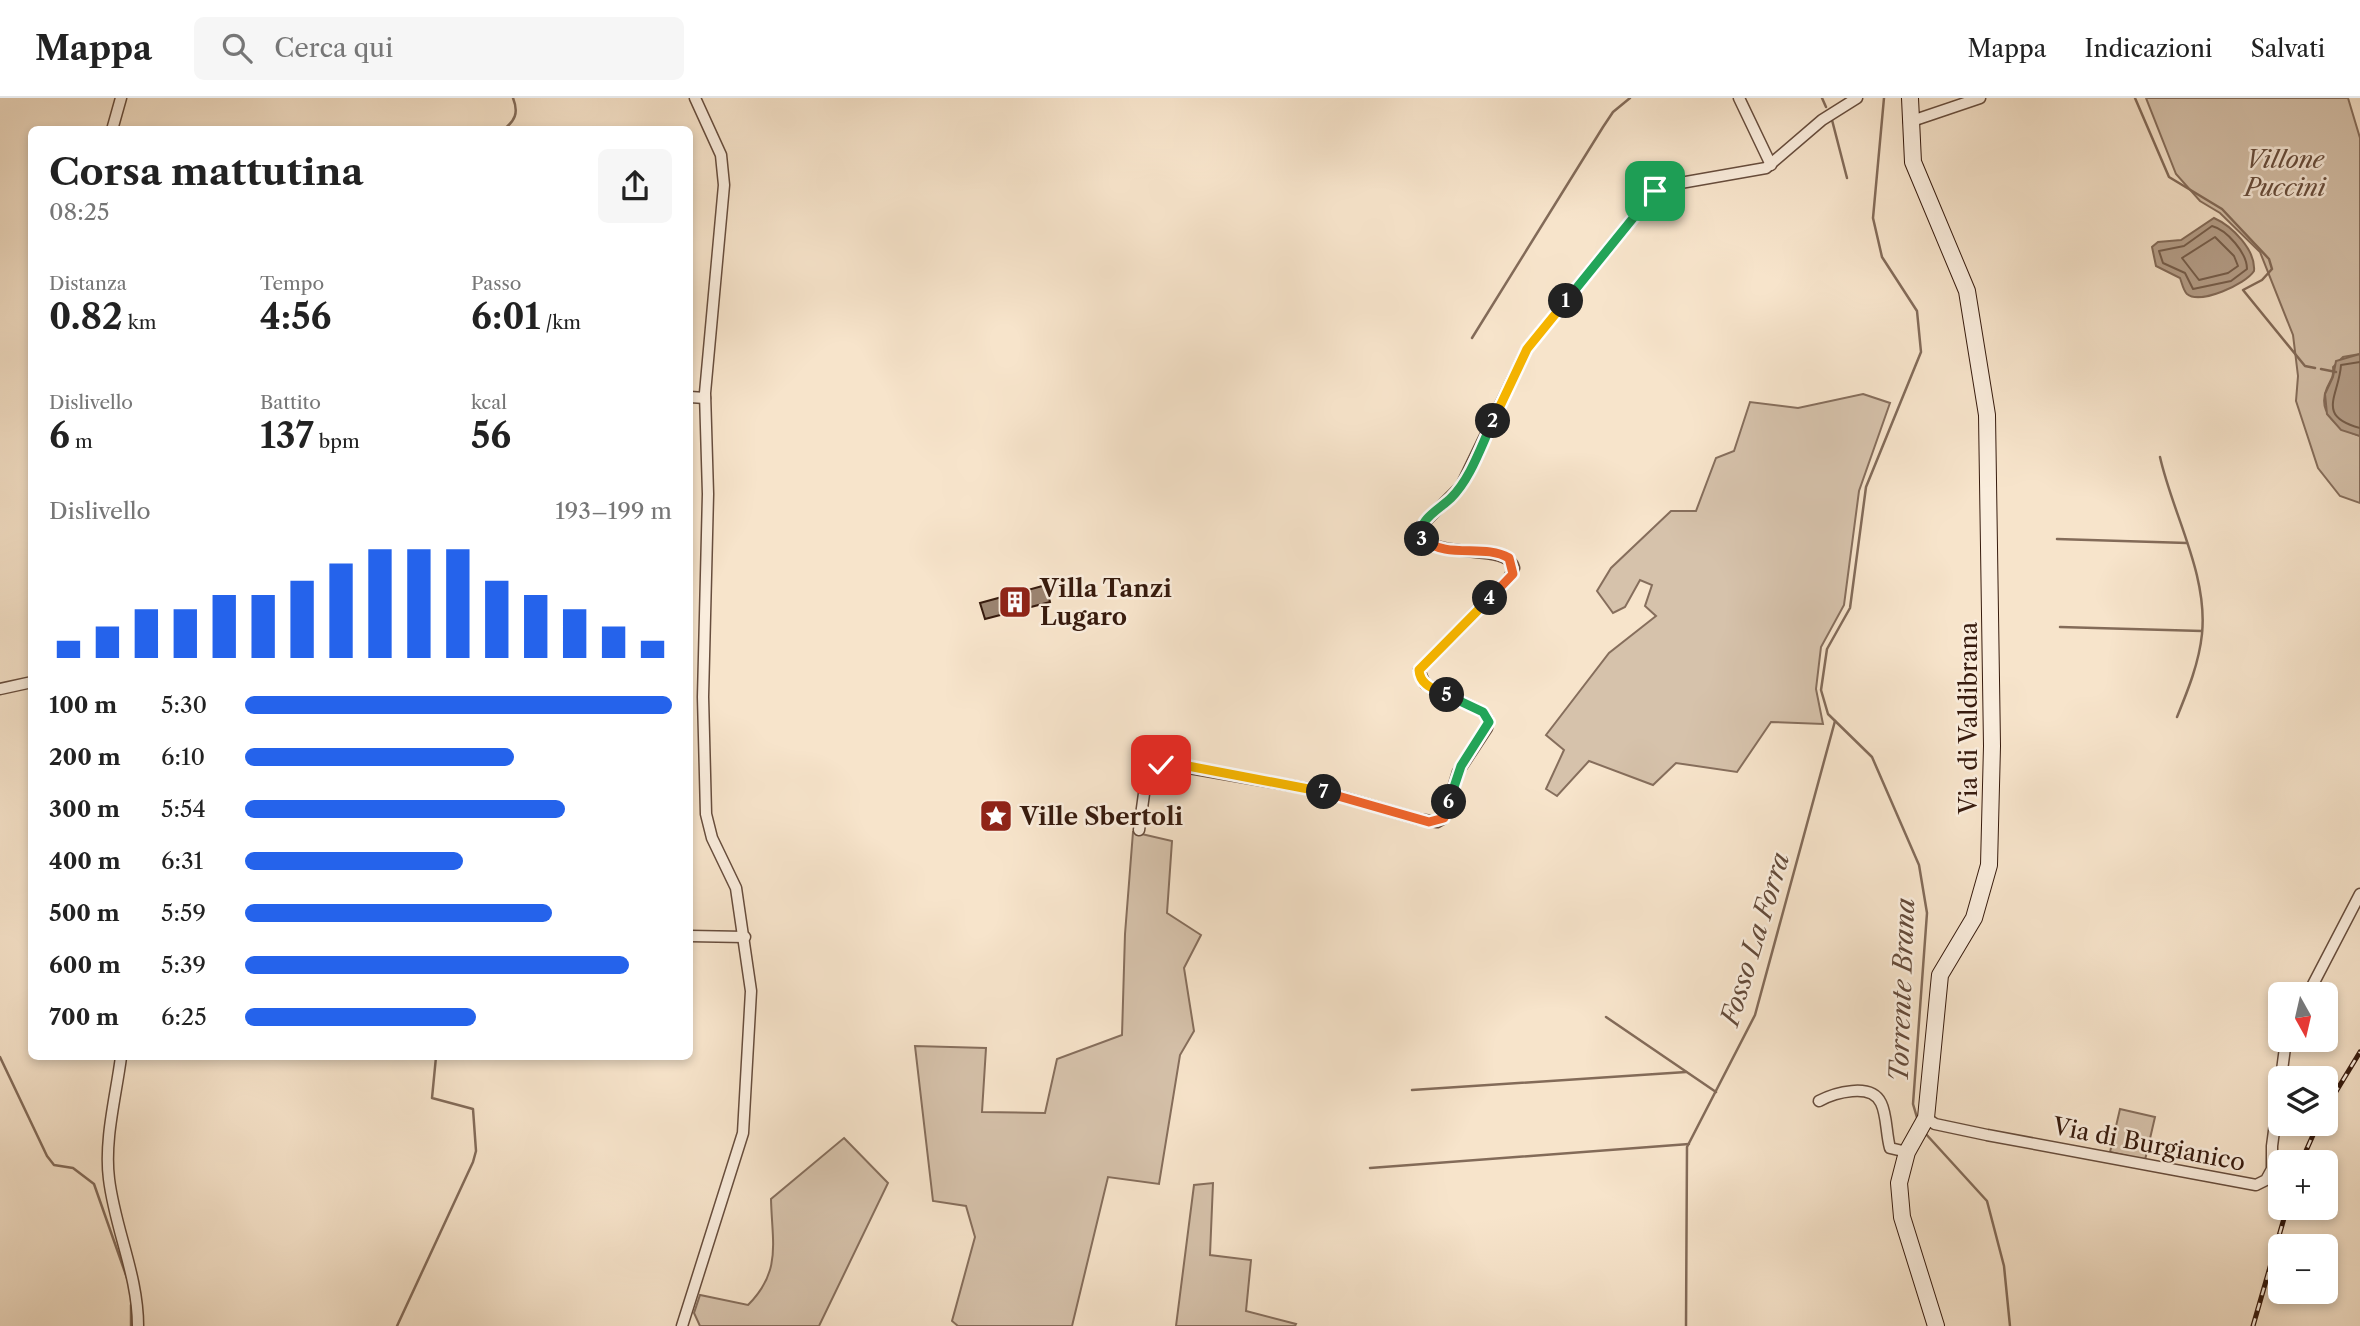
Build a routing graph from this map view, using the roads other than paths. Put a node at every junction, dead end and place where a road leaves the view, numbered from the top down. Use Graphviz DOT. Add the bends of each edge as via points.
graph roads {
  1 [pos="121,98"];
  2 [pos="695,98"];
  3 [pos="1739,98"];
  4 [pos="1857,98"];
  5 [pos="1910,98"];
  6 [pos="1980,98"];
  7 [pos="1909,122"];
  8 [pos="112,126"];
  9 [pos="1770,165"];
  10 [pos="693,397"];
  11 [pos="705,398"];
  12 [pos="28,683"];
  13 [pos="0,689"];
  14 [pos="1139,830"];
  15 [pos="2360,894"];
  16 [pos="693,936"];
  17 [pos="745,937"];
  18 [pos="2314,982"];
  19 [pos="2284,1052"];
  20 [pos="121,1060"];
  21 [pos="1819,1101"];
  22 [pos="1925,1120"];
  23 [pos="1907,1152"];
  24 [pos="138,1326"];
  25 [pos="682,1326"];
  26 [pos="1936,1326"];
  1 -- 8 [label="street"];
  2 -- 11 [label="street" via="717,145 724,185"];
  3 -- 9 [label="street"];
  4 -- 9 [label="street" via="1822,120"];
  5 -- 7 [label="street, Via di Valdibrana"];
  6 -- 7 [label="street"];
  7 -- 22 [label="street, Via di Valdibrana" via="1915,170 1967,291 1985,397 1989,493 1992,836 1985,888 1974,918 1940,975"];
  9 -- 14 [label="street" via="1702,180 1661,180 1652,188 1532,343 1461,486 1421,527 1421,537 1433,547 1503,555 1513,564 1514,572 1419,672 1428,686 1486,715 1487,728 1461,766 1444,818 1418,820 1322,791 1166,764 1147,772"];
  10 -- 11 [label="street"];
  11 -- 17 [label="street" via="706,814 712,838 734,882"];
  12 -- 13 [label="street"];
  15 -- 18 [label="street"];
  16 -- 17 [label="street"];
  17 -- 25 [label="street" via="751,991 743,1133"];
  19 -- 22 [label="street, Via di Burgianico" via="2272,1169 2266,1180 2256,1185"];
  20 -- 24 [label="street" via="108,1164 137,1298"];
  21 -- 23 [label="street" via="1859,1090 1878,1098 1890,1148"];
  22 -- 23 [label="street, Via di Valdibrana"];
  23 -- 26 [label="street, Via di Valdibrana" via="1899,1183 1902,1217"];
}
